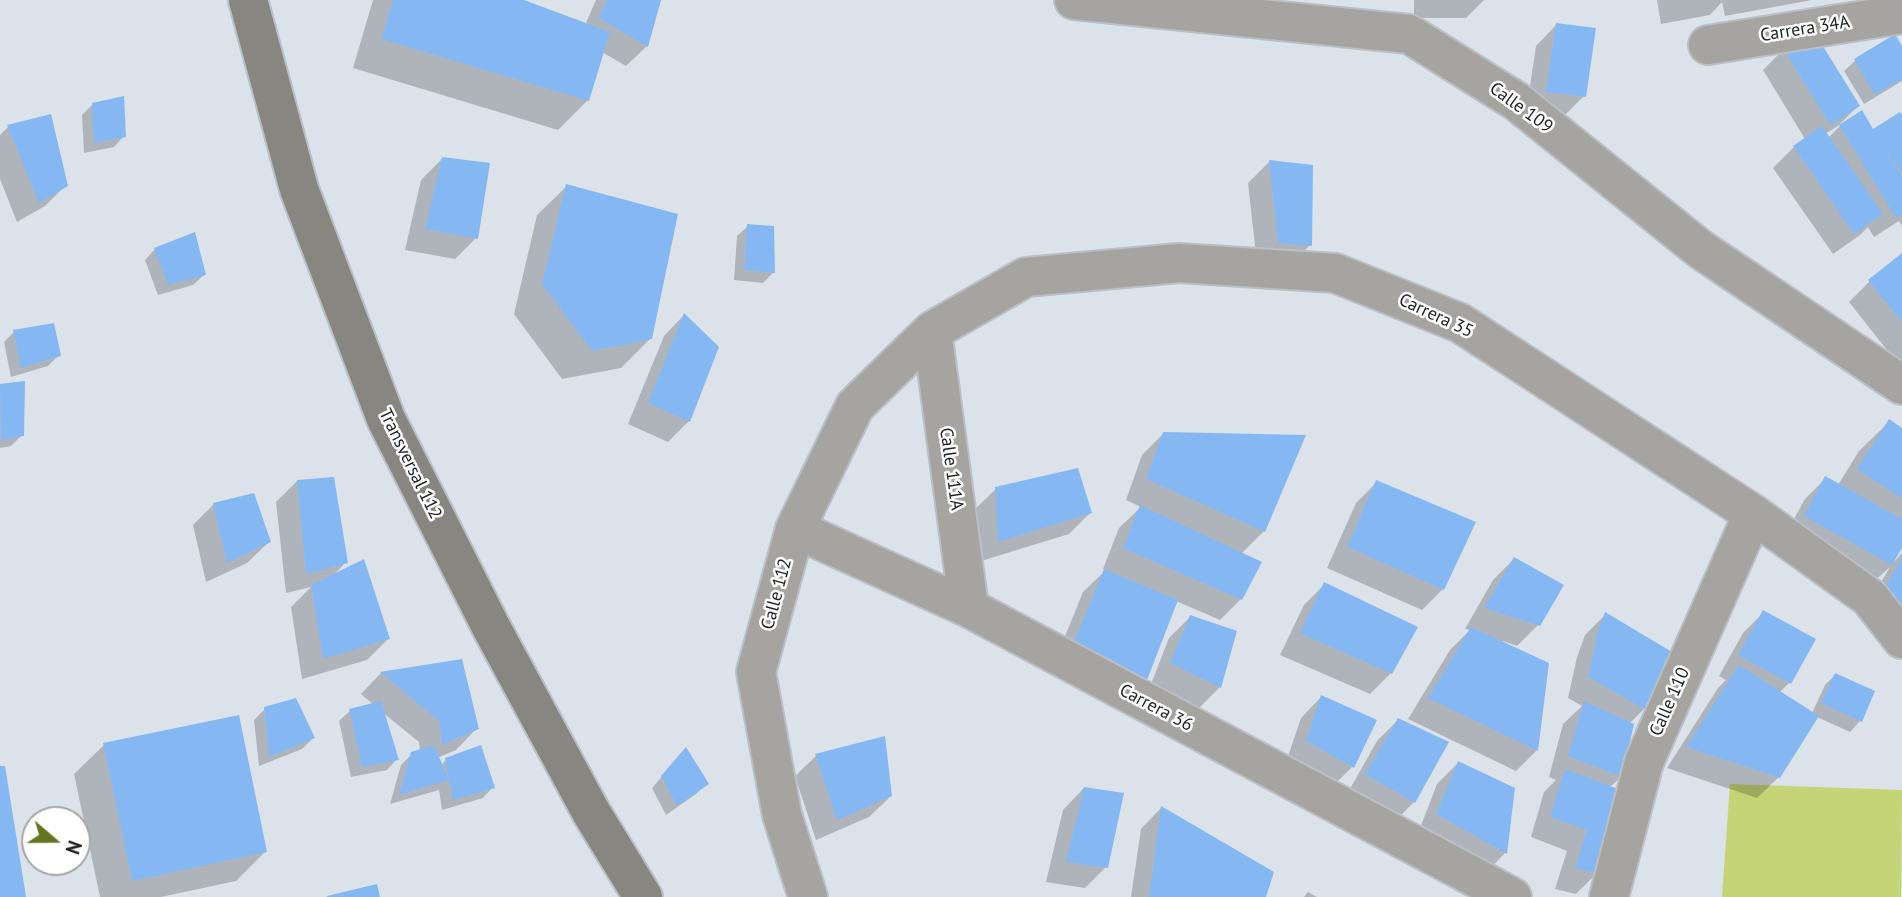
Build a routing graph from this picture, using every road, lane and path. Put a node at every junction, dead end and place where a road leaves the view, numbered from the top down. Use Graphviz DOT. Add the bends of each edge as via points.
graph roads {
  1 [pos="248,0"];
  2 [pos="1074,0"];
  3 [pos="1902,14"];
  4 [pos="1708,45"];
  5 [pos="932,331"];
  6 [pos="1902,386"];
  7 [pos="1753,514"];
  8 [pos="795,529"];
  9 [pos="970,608"];
  10 [pos="1902,639"];
  11 [pos="643,897"];
  12 [pos="808,897"];
  13 [pos="1513,897"];
  14 [pos="1608,897"];
  1 -- 11 [label="main road, Transversal 112" via="299,189 386,419 491,628"];
  2 -- 6 [label="street, Calle 109" via="1409,34 1516,102 1700,249"];
  3 -- 4 [label="street, Carrera 34A"];
  5 -- 7 [label="street, Carrera 35" via="1026,277 1179,263 1335,273 1460,323"];
  5 -- 8 [label="street, Calle 112" via="855,406"];
  5 -- 9 [label="street, Calle 111A"];
  7 -- 10 [label="street, Carrera 35" via="1870,598"];
  7 -- 14 [label="street, Calle 110" via="1644,762"];
  8 -- 9 [label="street, Carrera 36"];
  8 -- 12 [label="street, Calle 112" via="756,672 782,815"];
  9 -- 13 [label="street, Carrera 36"];
}
